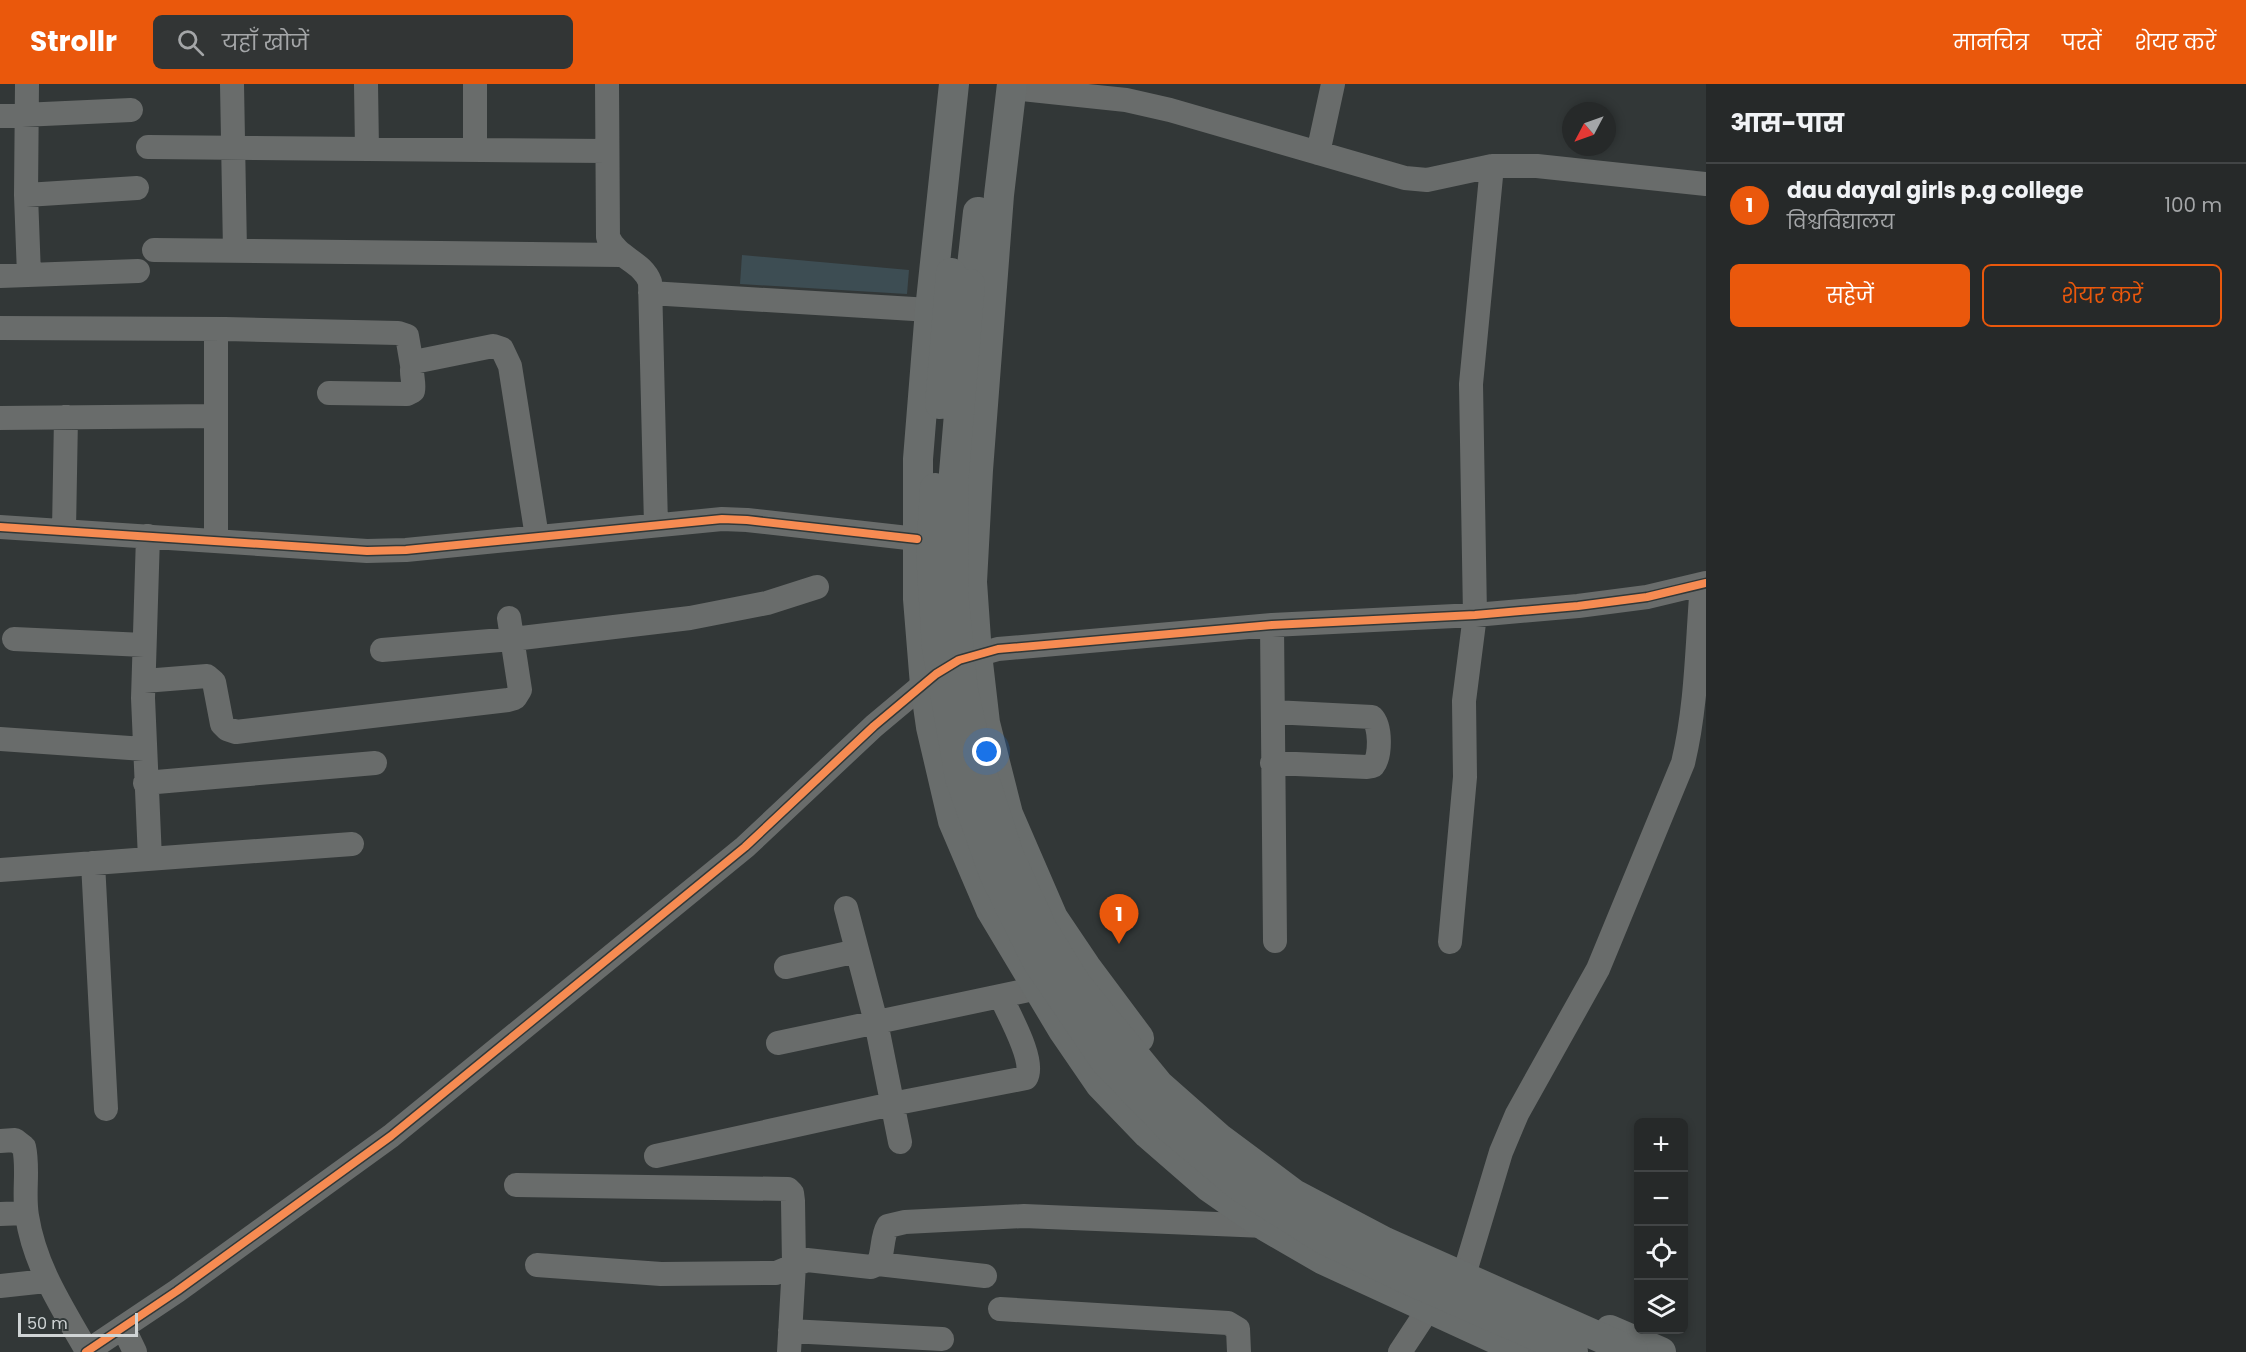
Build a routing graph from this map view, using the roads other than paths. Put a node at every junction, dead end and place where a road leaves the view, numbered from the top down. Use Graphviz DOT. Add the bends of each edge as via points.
graph roads {
  1 [pos="27,84"];
  2 [pos="232,84"];
  3 [pos="366,84"];
  4 [pos="475,84"];
  5 [pos="607,84"];
  6 [pos="954,84"];
  7 [pos="967,84"];
  8 [pos="1333,84"];
  9 [pos="1005,85"];
  10 [pos="131,110"];
  11 [pos="27,114"];
  12 [pos="0,116"];
  13 [pos="148,147"];
  14 [pos="233,147"];
  15 [pos="368,149"];
  16 [pos="475,150"];
  17 [pos="607,151"];
  18 [pos="1318,153"];
  19 [pos="1492,166"];
  20 [pos="1706,184"];
  21 [pos="137,188"];
  22 [pos="26,195"];
  23 [pos="154,250"];
  24 [pos="235,251"];
  25 [pos="620,255"];
  26 [pos="138,271"];
  27 [pos="29,275"];
  28 [pos="0,276"];
  29 [pos="960,279"];
  30 [pos="650,293"];
  31 [pos="930,310"];
  32 [pos="0,328"];
  33 [pos="216,328"];
  34 [pos="412,365"];
  35 [pos="329,393"];
  36 [pos="216,416"];
  37 [pos="66,417"];
  38 [pos="0,418"];
  39 [pos="656,525"];
  40 [pos="0,527"];
  41 [pos="64,530"];
  42 [pos="148,536"];
  43 [pos="537,537"];
  44 [pos="917,539"];
  45 [pos="216,540"];
  46 [pos="1704,583"];
  47 [pos="817,587"];
  48 [pos="1475,615"];
  49 [pos="1272,625"];
  50 [pos="511,629"];
  51 [pos="14,639"];
  52 [pos="144,645"];
  53 [pos="382,650"];
  54 [pos="977,654"];
  55 [pos="144,681"];
  56 [pos="1700,682"];
  57 [pos="925,685"];
  58 [pos="1273,712"];
  59 [pos="0,739"];
  60 [pos="144,749"];
  61 [pos="375,763"];
  62 [pos="1272,763"];
  63 [pos="145,783"];
  64 [pos="352,844"];
  65 [pos="150,859"];
  66 [pos="93,863"];
  67 [pos="0,870"];
  68 [pos="846,908"];
  69 [pos="1275,941"];
  70 [pos="1450,942"];
  71 [pos="857,951"];
  72 [pos="786,967"];
  73 [pos="1038,988"];
  74 [pos="1001,997"];
  75 [pos="876,1022"];
  76 [pos="778,1043"];
  77 [pos="892,1104"];
  78 [pos="106,1109"];
  79 [pos="0,1140"];
  80 [pos="900,1142"];
  81 [pos="656,1156"];
  82 [pos="516,1185"];
  83 [pos="26,1213"];
  84 [pos="0,1214"];
  85 [pos="1265,1226"];
  86 [pos="878,1264"];
  87 [pos="537,1265"];
  88 [pos="794,1265"];
  89 [pos="1467,1265"];
  90 [pos="985,1276"];
  91 [pos="46,1281"];
  92 [pos="0,1286"];
  93 [pos="1429,1308"];
  94 [pos="1000,1309"];
  95 [pos="123,1328"];
  96 [pos="942,1339"];
  97 [pos="790,1341"];
  98 [pos="86,1351"];
  99 [pos="135,1352"];
  100 [pos="1239,1352"];
  101 [pos="1400,1352"];
  102 [pos="1524,1352"];
  103 [pos="1574,1352"];
  104 [pos="1633,1352"];
  105 [pos="1661,1352"];
  1 -- 11 [label="street"];
  2 -- 14 [label="street"];
  3 -- 15 [label="street"];
  4 -- 16 [label="street"];
  5 -- 17 [label="street"];
  6 -- 31 [label="main road"];
  7 -- 29 [label="main road" via="963,108"];
  8 -- 18 [label="street"];
  9 -- 18 [label="street" via="1126,100"];
  9 -- 29 [label="main road"];
  9 -- 54 [label="main road" via="972,582"];
  10 -- 11 [label="street"];
  11 -- 12 [label="street"];
  11 -- 22 [label="street"];
  13 -- 14 [label="street"];
  14 -- 15 [label="street"];
  14 -- 24 [label="street"];
  15 -- 16 [label="street"];
  16 -- 17 [label="street"];
  17 -- 25 [label="street" via="608,237"];
  18 -- 19 [label="street" via="1405,178 1427,180"];
  19 -- 20 [label="street" via="1537,166"];
  19 -- 48 [label="street" via="1471,384"];
  21 -- 22 [label="street"];
  22 -- 27 [label="street"];
  23 -- 24 [label="street"];
  24 -- 25 [label="street"];
  25 -- 30 [label="street" via="646,271"];
  26 -- 27 [label="street"];
  27 -- 28 [label="street"];
  29 -- 103 [label="main road, bridge" via="944,333 931,554 937,648 960,778 994,874 1036,961 1105,1061 1171,1129 1239,1186 1323,1239"];
  29 -- 104 [label="main road, bridge" via="953,591 963,690 982,773 1010,858 1042,928 1071,976 1159,1085 1219,1138 1294,1194 1385,1242"];
  30 -- 31 [label="street"];
  30 -- 39 [label="street"];
  31 -- 44 [label="main road" via="918,459"];
  32 -- 33 [label="street"];
  33 -- 34 [label="street" via="404,334 409,340"];
  33 -- 36 [label="street"];
  34 -- 35 [label="street" via="414,387 410,393"];
  34 -- 43 [label="street" via="419,360 493,346 502,349 507,356"];
  36 -- 37 [label="street"];
  36 -- 45 [label="street"];
  37 -- 38 [label="street"];
  37 -- 41 [label="street"];
  39 -- 43 [label="street"];
  39 -- 44 [label="street" via="747,520"];
  40 -- 41 [label="street"];
  41 -- 42 [label="street"];
  42 -- 45 [label="street"];
  42 -- 52 [label="street"];
  43 -- 45 [label="street" via="387,550"];
  44 -- 57 [label="main road"];
  46 -- 48 [label="street" via="1647,597"];
  46 -- 56 [label="street"];
  47 -- 50 [label="street" via="767,603 690,618"];
  48 -- 49 [label="street"];
  48 -- 70 [label="street" via="1464,701 1463,815"];
  49 -- 54 [label="street"];
  49 -- 58 [label="street"];
  50 -- 53 [label="street"];
  50 -- 55 [label="street" via="520,680 520,690 514,698 236,732 222,724 214,682 207,676"];
  51 -- 52 [label="street"];
  52 -- 55 [label="street"];
  54 -- 57 [label="street" via="959,660"];
  54 -- 89 [label="main road" via="985,723 1008,814 1053,918 1124,1020 1168,1072 1224,1128 1348,1208"];
  55 -- 60 [label="street"];
  56 -- 89 [label="street" via="1683,763 1598,969 1517,1114 1501,1152"];
  57 -- 73 [label="main road" via="953,821 991,910"];
  57 -- 95 [label="street" via="873,726 745,847 391,1136"];
  58 -- 62 [label="street"];
  58 -- 62 [label="street" via="1372,717 1377,726 1378,755 1372,766 1367,767"];
  59 -- 60 [label="street"];
  60 -- 63 [label="street"];
  61 -- 63 [label="street"];
  62 -- 69 [label="street"];
  63 -- 65 [label="street"];
  64 -- 65 [label="street"];
  65 -- 66 [label="street"];
  66 -- 67 [label="street"];
  66 -- 78 [label="street"];
  68 -- 71 [label="street"];
  71 -- 72 [label="street"];
  71 -- 75 [label="street"];
  73 -- 74 [label="street"];
  73 -- 85 [label="main road" via="1100,1084 1148,1134 1209,1187"];
  74 -- 75 [label="street"];
  74 -- 77 [label="street" via="1029,1060 1026,1078"];
  75 -- 76 [label="street"];
  75 -- 77 [label="street"];
  77 -- 80 [label="street"];
  77 -- 81 [label="street"];
  79 -- 83 [label="street" via="20,1141 24,1147"];
  82 -- 88 [label="street" via="788,1189 793,1201"];
  83 -- 84 [label="street"];
  83 -- 91 [label="street" via="32,1245"];
  85 -- 86 [label="street" via="1024,1216 896,1222 884,1233"];
  85 -- 93 [label="main road" via="1322,1259"];
  86 -- 88 [label="street" via="871,1267 807,1260"];
  86 -- 90 [label="street"];
  87 -- 88 [label="street" via="661,1274 776,1273"];
  88 -- 97 [label="street"];
  89 -- 105 [label="main road"];
  91 -- 92 [label="street"];
  91 -- 98 [label="street"];
  93 -- 101 [label="street"];
  93 -- 102 [label="main road"];
  94 -- 100 [label="street" via="1228,1323 1240,1334"];
  95 -- 98 [label="street"];
  95 -- 99 [label="street"];
  96 -- 97 [label="street"];
}
